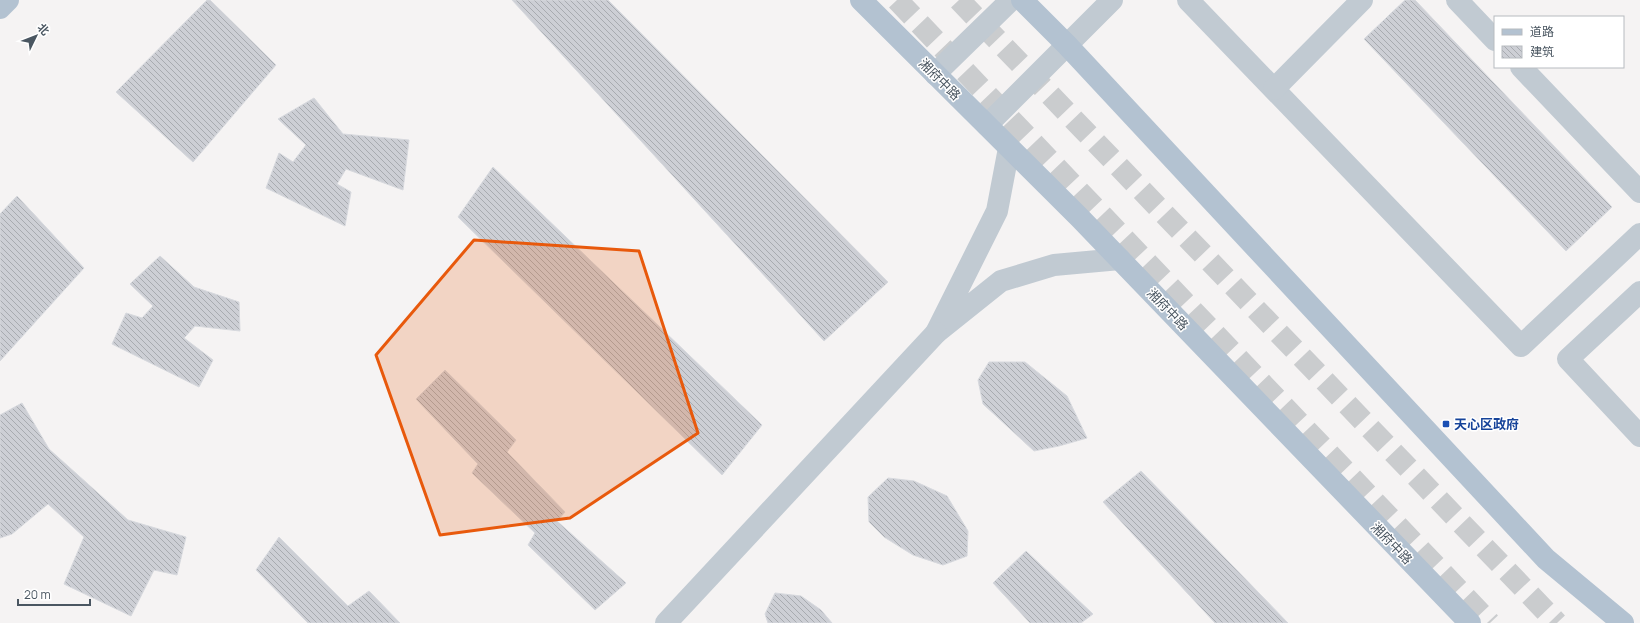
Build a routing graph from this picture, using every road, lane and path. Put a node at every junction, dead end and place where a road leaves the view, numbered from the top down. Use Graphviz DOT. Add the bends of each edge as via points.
graph roads {
  1 [pos="8,0"];
  2 [pos="861,0"];
  3 [pos="1011,0"];
  4 [pos="1022,0"];
  5 [pos="1112,0"];
  6 [pos="1188,0"];
  7 [pos="1362,0"];
  8 [pos="1457,0"];
  9 [pos="0,8"];
  10 [pos="1494,39"];
  11 [pos="1067,45"];
  12 [pos="1522,68"];
  13 [pos="935,74"];
  14 [pos="1274,89"];
  15 [pos="986,125"];
  16 [pos="1009,148"];
  17 [pos="1640,192"];
  18 [pos="1640,234"];
  19 [pos="1120,259"];
  20 [pos="1640,292"];
  21 [pos="936,333"];
  22 [pos="1640,436"];
  23 [pos="666,623"];
  24 [pos="1470,623"];
  25 [pos="1623,623"];
  1 -- 9 [label="main road"];
  2 -- 13 [label="main road, 湘府中路"];
  3 -- 13 [label="street"];
  4 -- 11 [label="main road"];
  5 -- 11 [label="street"];
  6 -- 14 [label="street"];
  7 -- 14 [label="street"];
  8 -- 10 [label="street"];
  11 -- 15 [label="street"];
  11 -- 25 [label="main road" via="1546,559"];
  12 -- 17 [label="street"];
  13 -- 15 [label="main road, 湘府中路"];
  14 -- 18 [label="street" via="1521,346"];
  15 -- 16 [label="main road, 湘府中路"];
  16 -- 19 [label="main road, 湘府中路"];
  16 -- 21 [label="street" via="998,211"];
  19 -- 21 [label="street" via="1054,265 1001,281"];
  19 -- 24 [label="main road, 湘府中路"];
  20 -- 22 [label="street" via="1568,359"];
  21 -- 23 [label="street"];
}
